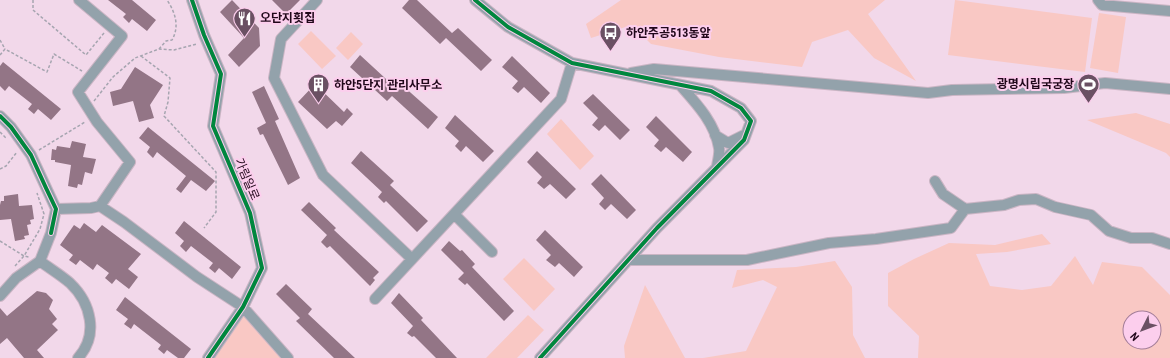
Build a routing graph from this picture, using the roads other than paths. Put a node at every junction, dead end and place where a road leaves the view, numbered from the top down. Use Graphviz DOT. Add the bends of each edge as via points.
graph roads {
  1 [pos="79,0"];
  2 [pos="192,0"];
  3 [pos="317,0"];
  4 [pos="474,0"];
  5 [pos="1098,0"];
  6 [pos="1170,11"];
  7 [pos="572,63"];
  8 [pos="626,74"];
  9 [pos="680,86"];
  10 [pos="1170,89"];
  11 [pos="0,116"];
  12 [pos="746,134"];
  13 [pos="715,135"];
  14 [pos="717,166"];
  15 [pos="935,181"];
  16 [pos="100,206"];
  17 [pos="965,209"];
  18 [pos="56,210"];
  19 [pos="454,214"];
  20 [pos="1170,244"];
  21 [pos="492,252"];
  22 [pos="412,259"];
  23 [pos="628,260"];
  24 [pos="40,261"];
  25 [pos="0,296"];
  26 [pos="375,299"];
  27 [pos="242,307"];
  28 [pos="551,346"];
  29 [pos="78,358"];
  30 [pos="208,358"];
  31 [pos="288,358"];
  32 [pos="536,358"];
  33 [pos="540,358"];
  1 -- 16 [label="street" via="122,36 78,92 94,117 130,162"];
  2 -- 27 [label="street, 가림일로" via="221,74 213,126 250,213 262,268"];
  3 -- 22 [label="street" via="281,39 274,78 323,175"];
  4 -- 7 [label="street" via="508,27"];
  5 -- 6 [label="street" via="1102,5"];
  7 -- 8 [label="street"];
  7 -- 19 [label="street" via="561,99"];
  8 -- 9 [label="street"];
  8 -- 10 [label="street" via="654,69 928,93 952,90 1064,88 1105,83"];
  9 -- 12 [label="street" via="711,91 741,108 751,121"];
  9 -- 13 [label="street" via="702,109"];
  11 -- 18 [label="street" via="12,127"];
  12 -- 13 [label="street" via="728,143"];
  12 -- 14 [label="street" via="744,140"];
  13 -- 14 [label="street" via="719,148"];
  14 -- 23 [label="street"];
  15 -- 17 [label="street" via="942,194"];
  16 -- 18 [label="street"];
  16 -- 27 [label="street"];
  17 -- 20 [label="street" via="1004,205 1036,198 1055,207 1091,215 1108,231 1131,238 1152,238"];
  17 -- 23 [label="street" via="951,228 876,240 829,243 748,260"];
  18 -- 24 [label="street" via="51,233"];
  19 -- 21 [label="street"];
  19 -- 22 [label="street"];
  22 -- 26 [label="street"];
  23 -- 28 [label="street"];
  24 -- 25 [label="street" via="16,278"];
  24 -- 29 [label="street" via="70,284 88,308 91,334"];
  27 -- 30 [label="street, 가림일로"];
  27 -- 31 [label="street"];
  28 -- 32 [label="street"];
  28 -- 33 [label="street"];
}
